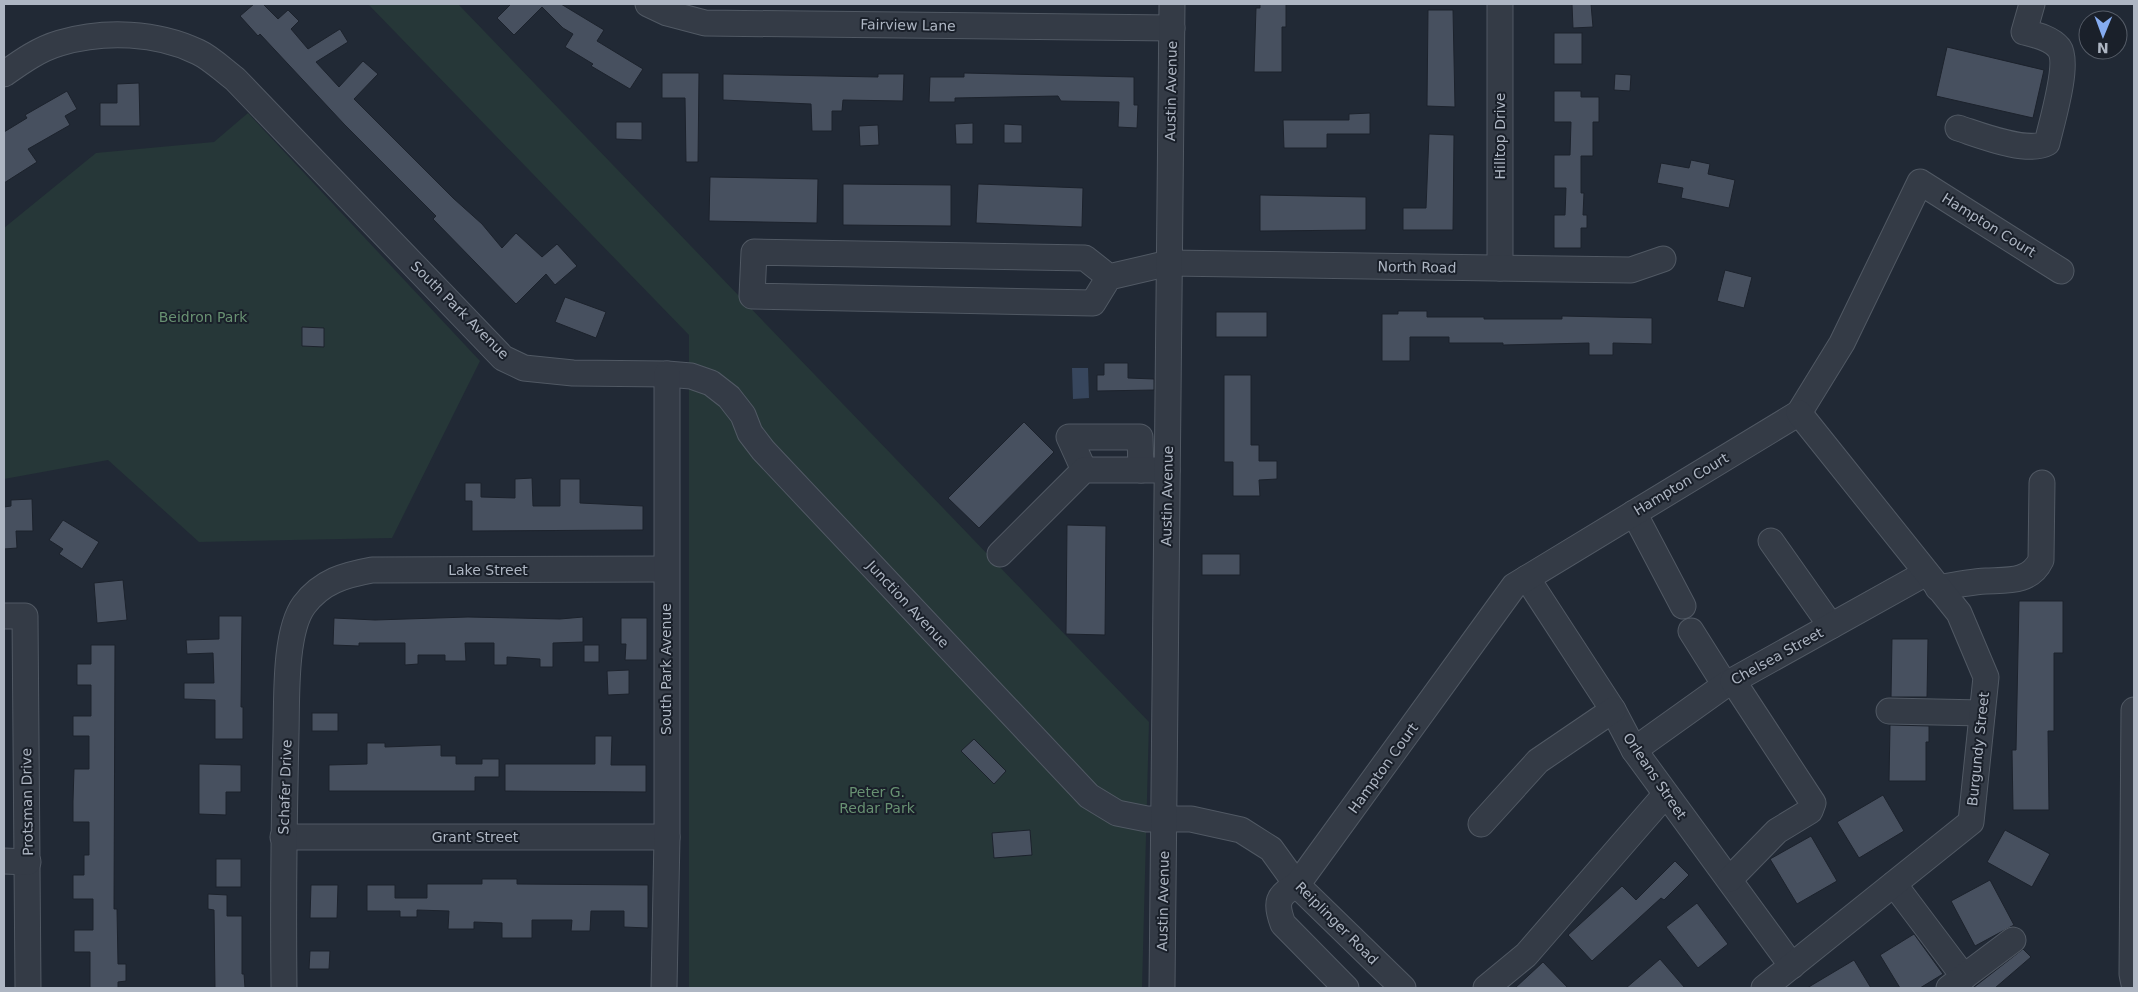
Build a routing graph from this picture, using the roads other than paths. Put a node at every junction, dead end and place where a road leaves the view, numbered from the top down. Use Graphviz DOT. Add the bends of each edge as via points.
graph roads {
  1 [pos="648,4"];
  2 [pos="1500,4"];
  3 [pos="2032,4"];
  4 [pos="1172,16"];
  5 [pos="4,74"];
  6 [pos="1958,128"];
  7 [pos="1663,260"];
  8 [pos="1169,263"];
  9 [pos="1500,268"];
  10 [pos="2062,271"];
  11 [pos="1109,277"];
  12 [pos="667,374"];
  13 [pos="1799,413"];
  14 [pos="1084,470"];
  15 [pos="1141,470"];
  16 [pos="1167,470"];
  17 [pos="2042,483"];
  18 [pos="1634,512"];
  19 [pos="1771,541"];
  20 [pos="1000,554"];
  21 [pos="665,570"];
  22 [pos="1527,578"];
  23 [pos="1932,580"];
  24 [pos="316,592"];
  25 [pos="1683,606"];
  26 [pos="14,616"];
  27 [pos="1831,626"];
  28 [pos="1691,631"];
  29 [pos="1729,683"];
  30 [pos="1613,710"];
  31 [pos="2134,710"];
  32 [pos="1889,711"];
  33 [pos="1982,713"];
  34 [pos="1634,750"];
  35 [pos="1665,795"];
  36 [pos="1164,819"];
  37 [pos="1481,824"];
  38 [pos="283,837"];
  39 [pos="667,837"];
  40 [pos="4,861"];
  41 [pos="28,862"];
  42 [pos="1730,879"];
  43 [pos="1894,884"];
  44 [pos="1298,885"];
  45 [pos="2013,940"];
  46 [pos="1792,966"];
  47 [pos="1956,983"];
  48 [pos="2134,984"];
  49 [pos="28,988"];
  50 [pos="284,988"];
  51 [pos="664,988"];
  52 [pos="1162,988"];
  53 [pos="1346,988"];
  54 [pos="1403,988"];
  55 [pos="1486,988"];
  56 [pos="1764,988"];
  1 -- 4 [label="street, Fairview Lane" via="667,13 705,23"];
  2 -- 9 [label="street, Hilltop Drive"];
  3 -- 6 [label="street" via="2024,32 2051,42 2060,50 2062,60 2061,83 2047,143 2038,148 2023,146"];
  4 -- 8 [label="street, Austin Avenue"];
  5 -- 12 [label="street, South Park Avenue" via="31,55 60,43 96,37 164,38 200,53 235,79 504,358 524,368"];
  7 -- 9 [label="street, North Road" via="1631,270"];
  8 -- 9 [label="street, North Road"];
  8 -- 11 [label="street, North Road"];
  8 -- 16 [label="street, Austin Avenue"];
  10 -- 13 [label="street, Hampton Court" via="1920,182 1842,343"];
  11 -- 11 [label="street" via="1093,303 752,296 754,252 1085,258"];
  12 -- 21 [label="street, South Park Avenue"];
  12 -- 36 [label="street, Junction Avenue" via="691,376 711,383 729,397 763,450 1089,796 1117,813"];
  13 -- 18 [label="street, Hampton Court"];
  13 -- 23 [label="street, Burgundy Street"];
  14 -- 15 [label="street"];
  14 -- 15 [label="street" via="1069,437 1140,437"];
  14 -- 20 [label="street"];
  15 -- 16 [label="street"];
  16 -- 36 [label="street, Austin Avenue"];
  17 -- 23 [label="street" via="2041,560 2037,568 2012,581"];
  18 -- 22 [label="street, Hampton Court"];
  18 -- 25 [label="street"];
  19 -- 27 [label="street"];
  21 -- 24 [label="street, Lake Street" via="372,570 339,576"];
  21 -- 39 [label="street, South Park Avenue"];
  22 -- 30 [label="street, Orleans Street"];
  22 -- 44 [label="street, Hampton Court" via="1514,586"];
  23 -- 27 [label="street, Chelsea Street"];
  23 -- 33 [label="street, Burgundy Street" via="1959,613 1986,677"];
  24 -- 38 [label="street, Schafer Drive" via="296,619 289,655"];
  26 -- 41 [label="street, Protsman Drive"];
  27 -- 29 [label="street, Chelsea Street"];
  28 -- 29 [label="street"];
  29 -- 34 [label="street, Chelsea Street"];
  29 -- 42 [label="street" via="1813,802 1810,811 1777,831"];
  30 -- 34 [label="street, Orleans Street"];
  30 -- 37 [label="street" via="1538,761"];
  31 -- 48 [label="street"];
  32 -- 33 [label="street"];
  33 -- 43 [label="street, Burgundy Street" via="1971,822"];
  34 -- 35 [label="street, Orleans Street"];
  35 -- 42 [label="street, Orleans Street"];
  35 -- 55 [label="street" via="1526,955"];
  36 -- 44 [label="street, Reiplinger Road" via="1191,820 1241,830 1271,849"];
  36 -- 52 [label="street, Austin Avenue"];
  38 -- 39 [label="street, Grant Street"];
  38 -- 50 [label="street, Schafer Drive"];
  39 -- 51 [label="street, South Park Avenue"];
  40 -- 41 [label="street"];
  41 -- 49 [label="street, Protsman Drive"];
  42 -- 46 [label="street, Orleans Street"];
  43 -- 46 [label="street, Burgundy Street"];
  43 -- 47 [label="street"];
  44 -- 53 [label="street, Hampton Court" via="1284,892 1278,902 1283,924"];
  44 -- 54 [label="street, Reiplinger Road"];
  45 -- 47 [label="street"];
  46 -- 56 [label="street, Burgundy Street"];
}
